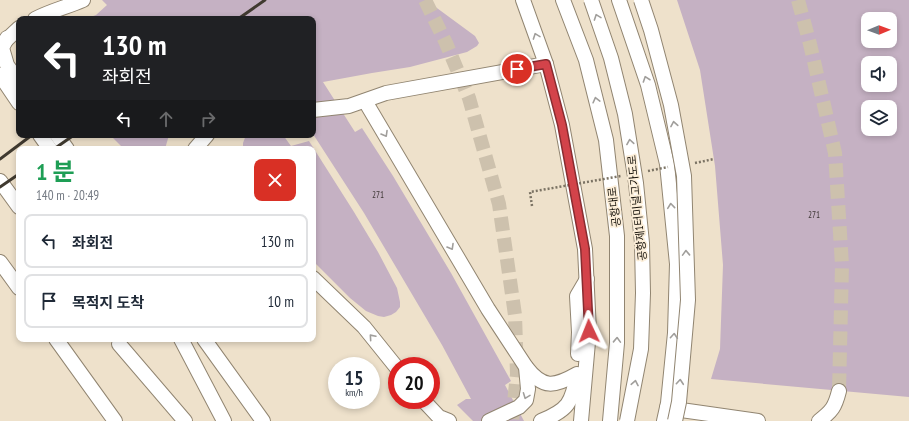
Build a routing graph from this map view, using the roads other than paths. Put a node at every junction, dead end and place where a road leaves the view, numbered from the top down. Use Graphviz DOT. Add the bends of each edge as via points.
graph roads {
  1 [pos="83,0"];
  2 [pos="523,0"];
  3 [pos="564,0"];
  4 [pos="591,0"];
  5 [pos="619,0"];
  6 [pos="641,0"];
  7 [pos="40,16"];
  8 [pos="16,31"];
  9 [pos="3,42"];
  10 [pos="546,64"];
  11 [pos="0,75"];
  12 [pos="16,78"];
  13 [pos="16,99"];
  14 [pos="365,101"];
  15 [pos="316,110"];
  16 [pos="3,190"];
  17 [pos="16,204"];
  18 [pos="0,262"];
  19 [pos="587,279"];
  20 [pos="316,281"];
  21 [pos="16,284"];
  22 [pos="58,342"];
  23 [pos="117,342"];
  24 [pos="183,342"];
  25 [pos="206,342"];
  26 [pos="388,357"];
  27 [pos="526,367"];
  28 [pos="577,374"];
  29 [pos="838,391"];
  30 [pos="431,409"];
  31 [pos="666,414"];
  32 [pos="115,421"];
  33 [pos="174,421"];
  34 [pos="185,421"];
  35 [pos="224,421"];
  36 [pos="263,421"];
  37 [pos="449,421"];
  38 [pos="489,421"];
  39 [pos="541,421"];
  40 [pos="581,421"];
  41 [pos="610,421"];
  42 [pos="627,421"];
  43 [pos="675,421"];
  44 [pos="758,421"];
  45 [pos="819,421"];
  1 -- 7 [label="street"];
  10 -- 2 [label="street, one-way"];
  41 -- 3 [label="street, 공항대로, one-way" via="617,343 617,236 606,140 586,60"];
  42 -- 4 [label="street, 공항제1터미널고가도로, one-way, bridge" via="641,348 641,235 625,114 612,58"];
  31 -- 5 [label="street, one-way" via="675,333 677,264 667,164 648,85"];
  43 -- 6 [label="street, one-way, bridge" via="688,300 684,176 671,105"];
  8 -- 9 [label="street"];
  9 -- 12 [label="street" via="2,48 7,65"];
  10 -- 14 [label="street" via="386,93"];
  10 -- 19 [label="street" via="562,125 585,249"];
  11 -- 13 [label="street"];
  14 -- 15 [label="street" via="349,106"];
  14 -- 27 [label="street, one-way" via="484,303"];
  16 -- 17 [label="street"];
  18 -- 21 [label="street"];
  19 -- 28 [label="street" via="577,296"];
  19 -- 40 [label="street" via="589,331"];
  26 -- 20 [label="street, one-way" via="364,327"];
  22 -- 32 [label="street"];
  23 -- 33 [label="street"];
  23 -- 34 [label="street"];
  24 -- 35 [label="street"];
  25 -- 36 [label="street"];
  27 -- 28 [label="street" via="540,382 551,384"];
  27 -- 38 [label="street, one-way" via="526,400 519,407"];
  28 -- 39 [label="street" via="573,394 566,407 555,416"];
  29 -- 45 [label="street" via="830,413"];
  30 -- 37 [label="street" via="439,417"];
  31 -- 44 [label="street"];
}
